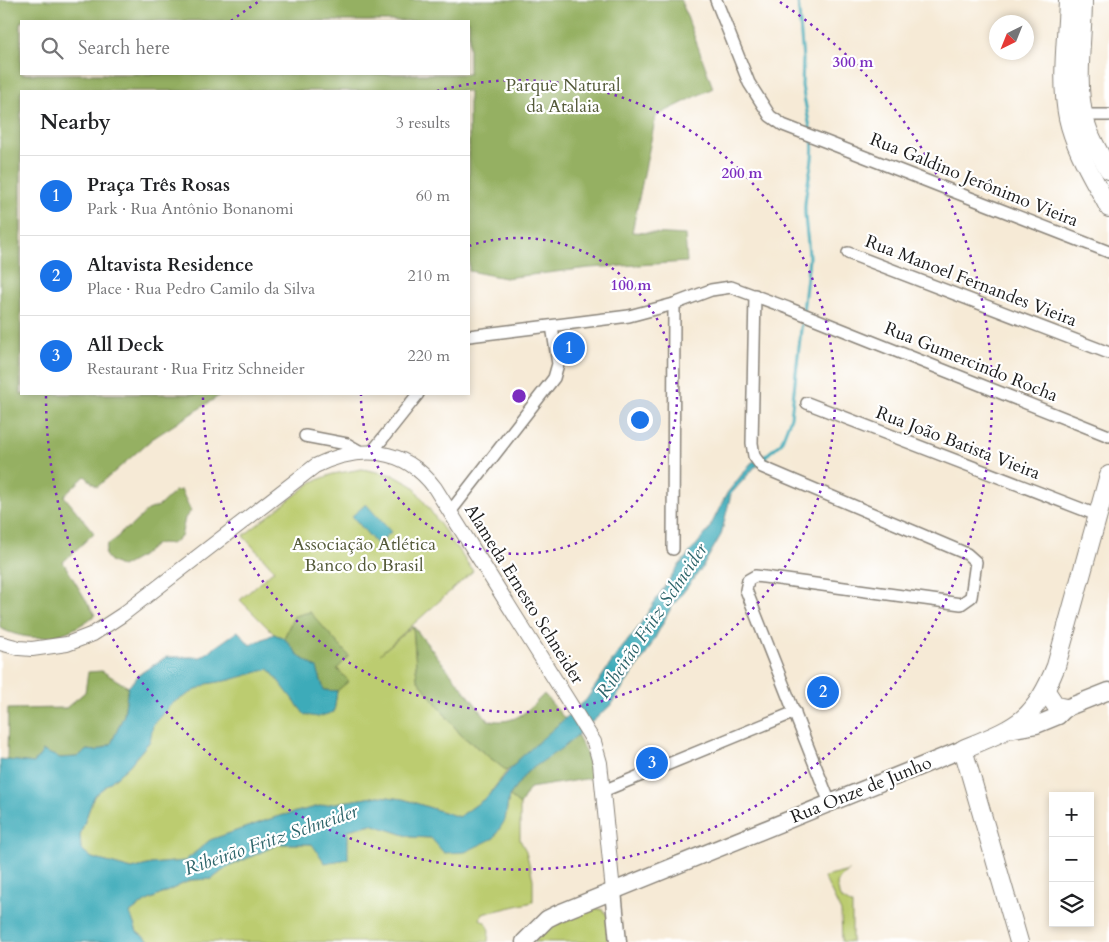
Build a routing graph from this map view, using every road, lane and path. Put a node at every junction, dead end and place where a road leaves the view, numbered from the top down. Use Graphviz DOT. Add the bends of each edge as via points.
graph roads {
  1 [pos="716,0"];
  2 [pos="1068,0"];
  3 [pos="1083,0"];
  4 [pos="1083,115"];
  5 [pos="1109,115"];
  6 [pos="1109,170"];
  7 [pos="1109,208"];
  8 [pos="1109,252"];
  9 [pos="848,253"];
  10 [pos="755,295"];
  11 [pos="674,304"];
  12 [pos="552,326"];
  13 [pos="470,336"];
  14 [pos="1109,353"];
  15 [pos="417,395"];
  16 [pos="807,403"];
  17 [pos="305,436"];
  18 [pos="1109,436"];
  19 [pos="367,452"];
  20 [pos="1109,475"];
  21 [pos="450,512"];
  22 [pos="1097,515"];
  23 [pos="673,549"];
  24 [pos="0,643"];
  25 [pos="1046,691"];
  26 [pos="1109,691"];
  27 [pos="1066,708"];
  28 [pos="795,712"];
  29 [pos="1013,729"];
  30 [pos="964,749"];
  31 [pos="603,791"];
  32 [pos="830,803"];
  33 [pos="613,891"];
  34 [pos="524,942"];
  35 [pos="618,942"];
  36 [pos="1019,942"];
  1 -- 8 [label="street, Rua Galdino Jerônimo Vieira" via="749,83 770,116 783,125"];
  2 -- 7 [label="main road" via="1065,90 1068,120"];
  3 -- 4 [label="main road" via="1080,93"];
  4 -- 5 [label="street"];
  4 -- 6 [label="main road" via="1093,143"];
  9 -- 14 [label="street, Rua Manoel Fernandes Vieira"];
  10 -- 11 [label="street, Rua Gumercindo Rocha" via="740,289 720,287"];
  10 -- 18 [label="street, Rua Gumercindo Rocha"];
  10 -- 28 [label="street" via="752,443 754,456 762,467 974,558 976,562 971,597 961,604 764,577 755,576 748,580 746,590"];
  11 -- 12 [label="street, Rua Gumercindo Rocha" via="629,316"];
  11 -- 23 [label="street"];
  12 -- 13 [label="street, Rua Gumercindo Rocha"];
  12 -- 21 [label="street" via="558,364 554,378"];
  15 -- 19 [label="street"];
  16 -- 22 [label="street, Rua João Batista Vieira"];
  17 -- 19 [label="street" via="347,444"];
  19 -- 21 [label="street, Alameda Ernesto Schneider" via="396,458 419,471"];
  19 -- 24 [label="street" via="328,460 304,474 93,634 67,644 40,648 19,648"];
  20 -- 22 [label="main road"];
  21 -- 31 [label="street, Alameda Ernesto Schneider" via="588,730 598,753"];
  22 -- 25 [label="main road" via="1056,666"];
  25 -- 27 [label="main road" via="1056,706"];
  25 -- 29 [label="main road"];
  26 -- 27 [label="main road, Rua Onze de Junho"];
  27 -- 29 [label="main road, Rua Onze de Junho" via="1058,716 1036,725"];
  28 -- 31 [label="street"];
  28 -- 32 [label="street"];
  29 -- 30 [label="main road, Rua Onze de Junho"];
  30 -- 32 [label="main road, Rua Onze de Junho"];
  30 -- 36 [label="main road"];
  31 -- 33 [label="street, Alameda Ernesto Schneider"];
  32 -- 33 [label="main road, Rua Onze de Junho"];
  33 -- 34 [label="main road, Rua Onze de Junho" via="547,919"];
  33 -- 35 [label="main road"];
}
